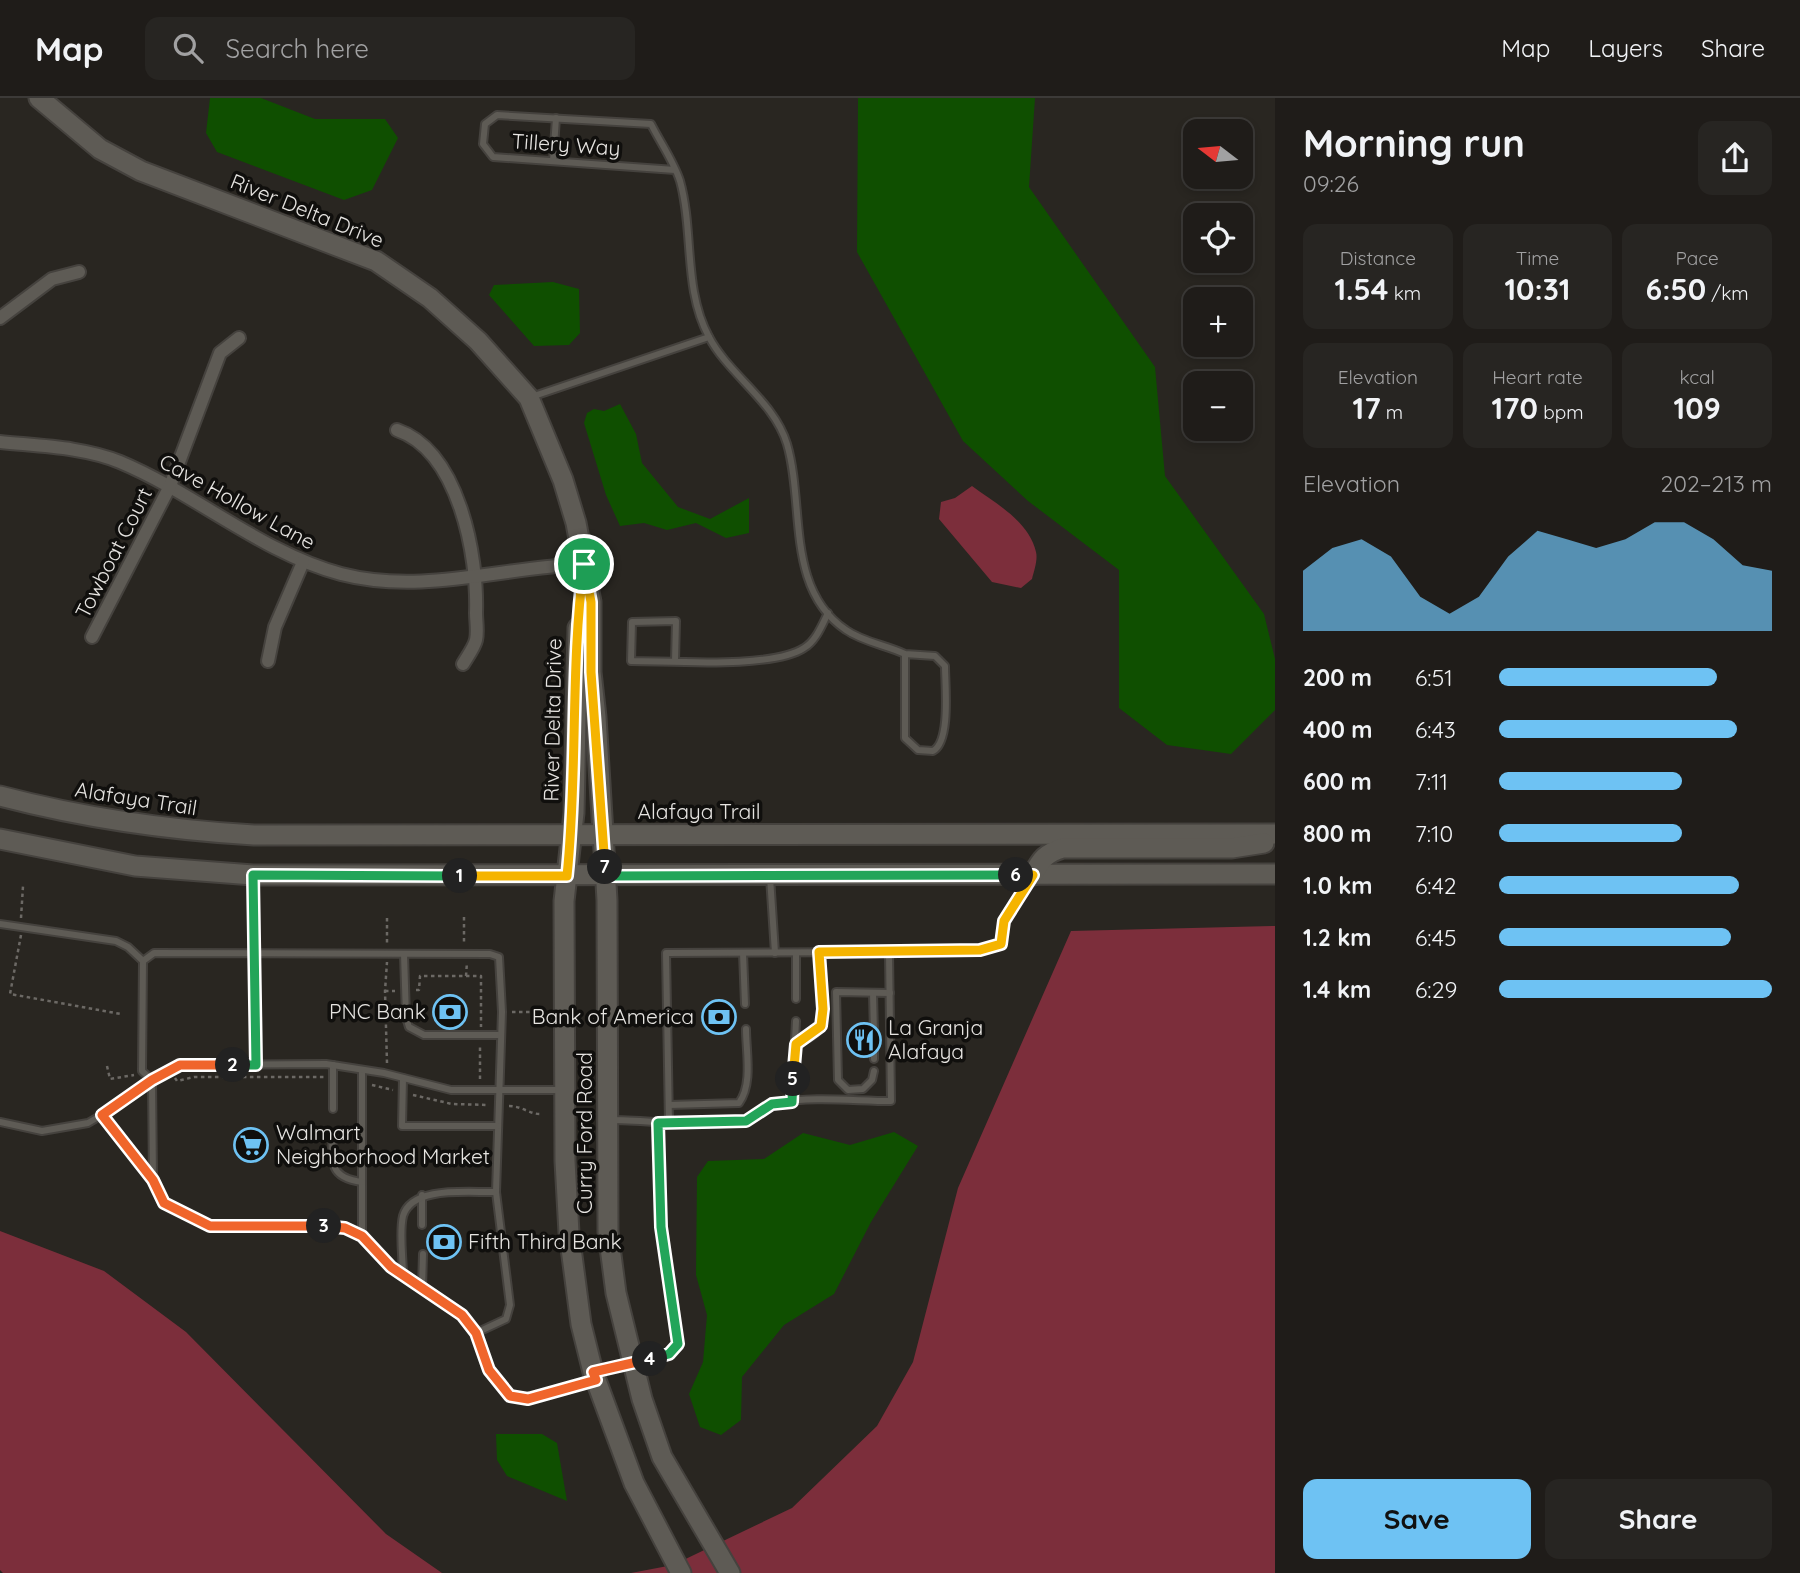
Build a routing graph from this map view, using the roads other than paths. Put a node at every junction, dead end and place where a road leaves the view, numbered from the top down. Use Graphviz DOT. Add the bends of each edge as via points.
graph roads {
  1 [pos="39,98"];
  2 [pos="555,118"];
  3 [pos="553,161"];
  4 [pos="674,170"];
  5 [pos="79,272"];
  6 [pos="0,318"];
  7 [pos="709,337"];
  8 [pos="239,338"];
  9 [pos="528,398"];
  10 [pos="397,430"];
  11 [pos="0,442"];
  12 [pos="170,486"];
  13 [pos="303,562"];
  14 [pos="584,564"];
  15 [pos="477,578"];
  16 [pos="828,613"];
  17 [pos="92,637"];
  18 [pos="902,653"];
  19 [pos="268,661"];
  20 [pos="675,661"];
  21 [pos="463,664"];
  22 [pos="0,796"];
  23 [pos="1275,834"];
  24 [pos="572,835"];
  25 [pos="603,835"];
  26 [pos="0,839"];
  27 [pos="1275,841"];
  28 [pos="1275,874"];
  29 [pos="253,875"];
  30 [pos="1033,875"];
  31 [pos="567,876"];
  32 [pos="606,876"];
  33 [pos="770,876"];
  34 [pos="0,924"];
  35 [pos="819,952"];
  36 [pos="889,952"];
  37 [pos="743,953"];
  38 [pos="775,953"];
  39 [pos="796,953"];
  40 [pos="254,954"];
  41 [pos="404,954"];
  42 [pos="143,961"];
  43 [pos="873,993"];
  44 [pos="890,993"];
  45 [pos="796,999"];
  46 [pos="745,1004"];
  47 [pos="796,1021"];
  48 [pos="746,1029"];
  49 [pos="874,1034"];
  50 [pos="501,1035"];
  51 [pos="796,1044"];
  52 [pos="874,1046"];
  53 [pos="874,1059"];
  54 [pos="256,1065"];
  55 [pos="333,1065"];
  56 [pos="362,1070"];
  57 [pos="874,1071"];
  58 [pos="403,1078"];
  59 [pos="152,1080"];
  60 [pos="500,1090"];
  61 [pos="565,1090"];
  62 [pos="792,1102"];
  63 [pos="669,1105"];
  64 [pos="333,1110"];
  65 [pos="102,1115"];
  66 [pos="607,1120"];
  67 [pos="0,1122"];
  68 [pos="658,1123"];
  69 [pos="669,1123"];
  70 [pos="499,1126"];
  71 [pos="333,1134"];
  72 [pos="153,1180"];
  73 [pos="362,1182"];
  74 [pos="496,1192"];
  75 [pos="422,1195"];
  76 [pos="422,1226"];
  77 [pos="362,1236"];
  78 [pos="422,1254"];
  79 [pos="403,1276"];
  80 [pos="422,1288"];
  81 [pos="476,1333"];
  82 [pos="633,1362"];
  83 [pos="595,1376"];
  84 [pos="681,1573"];
  85 [pos="730,1573"];
  1 -- 9 [label="street, River Delta Drive" via="100,149 141,171 376,261 430,298 478,341"];
  2 -- 3 [label="lane"];
  2 -- 3 [label="lane, Tillery Way" via="497,115 485,124 483,144 493,157"];
  2 -- 4 [label="lane, Tillery Way" via="651,124"];
  3 -- 4 [label="lane, Tillery Way"];
  4 -- 7 [label="lane" via="680,180 692,284"];
  5 -- 6 [label="street" via="52,279"];
  7 -- 9 [label="lane"];
  7 -- 16 [label="lane" via="776,422 786,442 801,553 814,597"];
  8 -- 12 [label="street, Towboat Court" via="220,353"];
  9 -- 14 [label="street, River Delta Drive" via="563,480"];
  10 -- 15 [label="street" via="420,442 446,478 463,513"];
  11 -- 12 [label="street, Cave Hollow Lane" via="117,461"];
  12 -- 13 [label="street, Cave Hollow Lane"];
  12 -- 17 [label="street, Towboat Court"];
  13 -- 15 [label="street, Cave Hollow Lane" via="344,575 393,581"];
  13 -- 19 [label="street" via="275,627"];
  14 -- 15 [label="street, Cave Hollow Lane"];
  14 -- 24 [label="street, River Delta Drive"];
  14 -- 25 [label="street, River Delta Drive" via="591,602 591,672"];
  15 -- 21 [label="street" via="476,640"];
  16 -- 18 [label="lane" via="845,630"];
  16 -- 20 [label="lane" via="814,638 794,653 753,661"];
  18 -- 18 [label="lane" via="905,738 918,750 933,751 940,746 944,732 945,666 935,656"];
  20 -- 20 [label="lane" via="631,661 632,621 676,621"];
  22 -- 24 [label="street, Alafaya Trail" via="98,818 200,832"];
  23 -- 25 [label="street, Alafaya Trail"];
  24 -- 25 [label="street, Alafaya Trail"];
  24 -- 31 [label="street, Curry Ford Road"];
  25 -- 32 [label="street, Curry Ford Road"];
  26 -- 29 [label="street" via="135,866"];
  27 -- 30 [label="street" via="1231,848 1063,848 1041,859"];
  28 -- 30 [label="street"];
  29 -- 31 [label="street"];
  29 -- 40 [label="lane"];
  30 -- 33 [label="street"];
  30 -- 36 [label="lane" via="1004,921 1001,944 980,950"];
  31 -- 32 [label="street"];
  31 -- 61 [label="street, Curry Ford Road"];
  32 -- 33 [label="street"];
  32 -- 66 [label="street, Curry Ford Road"];
  33 -- 38 [label="lane"];
  34 -- 42 [label="lane" via="116,941"];
  35 -- 36 [label="lane"];
  35 -- 39 [label="lane"];
  35 -- 51 [label="lane" via="821,1026"];
  36 -- 44 [label="lane"];
  37 -- 38 [label="lane"];
  37 -- 46 [label="lane"];
  37 -- 63 [label="lane" via="666,953"];
  38 -- 39 [label="lane"];
  39 -- 45 [label="lane"];
  40 -- 41 [label="lane"];
  40 -- 42 [label="lane" via="154,953"];
  40 -- 54 [label="lane"];
  41 -- 50 [label="lane" via="409,1027 416,1032"];
  41 -- 50 [label="lane" via="499,957"];
  42 -- 59 [label="lane" via="142,1071"];
  43 -- 44 [label="lane"];
  43 -- 49 [label="lane"];
  43 -- 57 [label="lane" via="836,992 838,1080 848,1090 863,1089"];
  44 -- 62 [label="lane" via="891,1101"];
  47 -- 51 [label="lane"];
  48 -- 63 [label="lane" via="747,1077 745,1096 739,1103"];
  50 -- 60 [label="lane"];
  51 -- 62 [label="lane"];
  52 -- 53 [label="lane"];
  54 -- 55 [label="lane"];
  54 -- 59 [label="lane" via="180,1065"];
  55 -- 56 [label="lane"];
  55 -- 64 [label="lane"];
  56 -- 58 [label="lane"];
  56 -- 73 [label="lane"];
  58 -- 60 [label="lane" via="451,1090"];
  58 -- 70 [label="lane" via="402,1126"];
  59 -- 65 [label="lane"];
  59 -- 72 [label="lane"];
  60 -- 61 [label="lane"];
  60 -- 70 [label="lane"];
  61 -- 83 [label="street, Curry Ford Road" via="569,1233 581,1324"];
  62 -- 69 [label="lane" via="772,1104 746,1121"];
  63 -- 69 [label="lane"];
  65 -- 67 [label="lane" via="89,1123 42,1130"];
  65 -- 72 [label="lane"];
  66 -- 68 [label="lane"];
  66 -- 82 [label="street, Curry Ford Road" via="608,1232 616,1293"];
  68 -- 69 [label="lane"];
  68 -- 82 [label="lane" via="661,1227 678,1344 669,1354"];
  70 -- 74 [label="lane"];
  71 -- 73 [label="lane" via="331,1155 336,1172 346,1180"];
  72 -- 77 [label="lane" via="164,1203 210,1226 322,1226 345,1228"];
  73 -- 77 [label="lane"];
  74 -- 75 [label="lane"];
  74 -- 81 [label="lane" via="510,1305 506,1319"];
  75 -- 76 [label="lane"];
  75 -- 79 [label="lane" via="408,1205 403,1217"];
  77 -- 79 [label="lane"];
  78 -- 80 [label="lane"];
  79 -- 80 [label="lane"];
  80 -- 81 [label="lane" via="462,1315"];
  81 -- 83 [label="lane" via="489,1370 510,1396 528,1399"];
  82 -- 83 [label="lane"];
  82 -- 85 [label="street, Curry Ford Road" via="662,1457"];
  83 -- 84 [label="street, Curry Ford Road" via="634,1483"];
}
